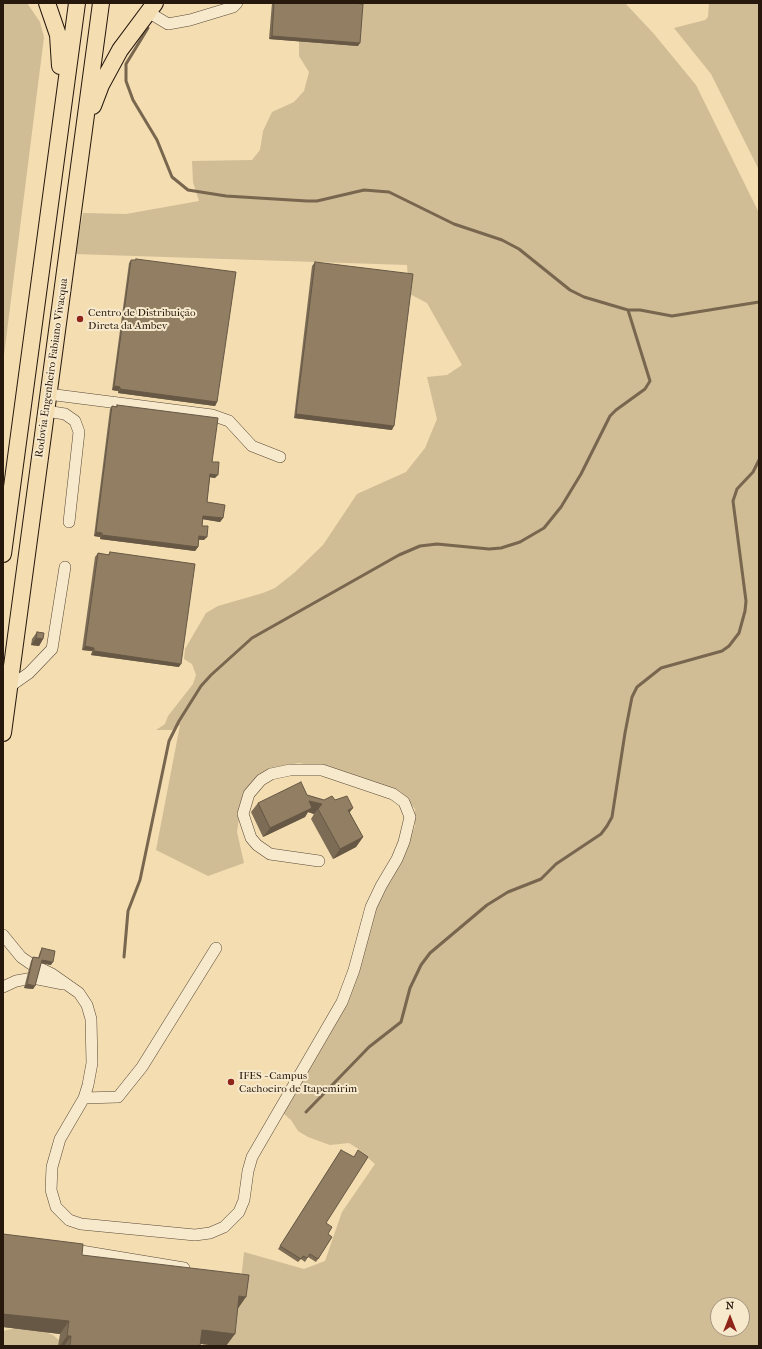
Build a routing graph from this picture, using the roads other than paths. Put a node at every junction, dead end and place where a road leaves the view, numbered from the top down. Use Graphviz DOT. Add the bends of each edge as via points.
graph roads {
  1 [pos="46,3"];
  2 [pos="76,3"];
  3 [pos="100,3"];
  4 [pos="237,3"];
  5 [pos="151,7"];
  6 [pos="82,144"];
  7 [pos="56,154"];
  8 [pos="48,394"];
  9 [pos="46,411"];
  10 [pos="280,456"];
  11 [pos="69,522"];
  12 [pos="3,554"];
  13 [pos="64,567"];
  14 [pos="9,687"];
  15 [pos="3,732"];
  16 [pos="319,861"];
  17 [pos="3,935"];
  18 [pos="216,948"];
  19 [pos="67,984"];
  20 [pos="3,986"];
  21 [pos="84,1098"];
  22 [pos="55,1246"];
  23 [pos="192,1269"];
  1 -- 7 [label="highway" via="55,24 60,46"];
  2 -- 7 [label="highway"];
  3 -- 6 [label="highway, Rodovia Engenheiro Fabiano Vivacqua"];
  4 -- 5 [label="lane" via="233,7 168,24"];
  5 -- 6 [label="highway" via="110,67 94,104"];
  6 -- 8 [label="highway, Rodovia Engenheiro Fabiano Vivacqua"];
  7 -- 12 [label="highway"];
  8 -- 9 [label="highway, Rodovia Engenheiro Fabiano Vivacqua"];
  8 -- 10 [label="lane" via="212,415 229,421 252,446"];
  9 -- 11 [label="lane" via="65,414 75,421 79,432"];
  9 -- 14 [label="highway, Rodovia Engenheiro Fabiano Vivacqua"];
  13 -- 14 [label="lane" via="52,649"];
  14 -- 15 [label="highway, Rodovia Engenheiro Fabiano Vivacqua"];
  16 -- 21 [label="lane" via="270,854 251,838 243,814 249,794 261,780 271,774 290,770 322,770 393,794 407,806 410,823 404,842 371,907 346,992 252,1157 244,1200 230,1222 210,1233 195,1235 81,1224 64,1216 56,1207 52,1196 52,1167 60,1139"];
  17 -- 19 [label="lane" via="21,958"];
  18 -- 21 [label="lane" via="142,1067 118,1097"];
  19 -- 20 [label="lane" via="33,978"];
  19 -- 21 [label="lane" via="83,999 91,1019 92,1063"];
  22 -- 23 [label="lane"];
}
